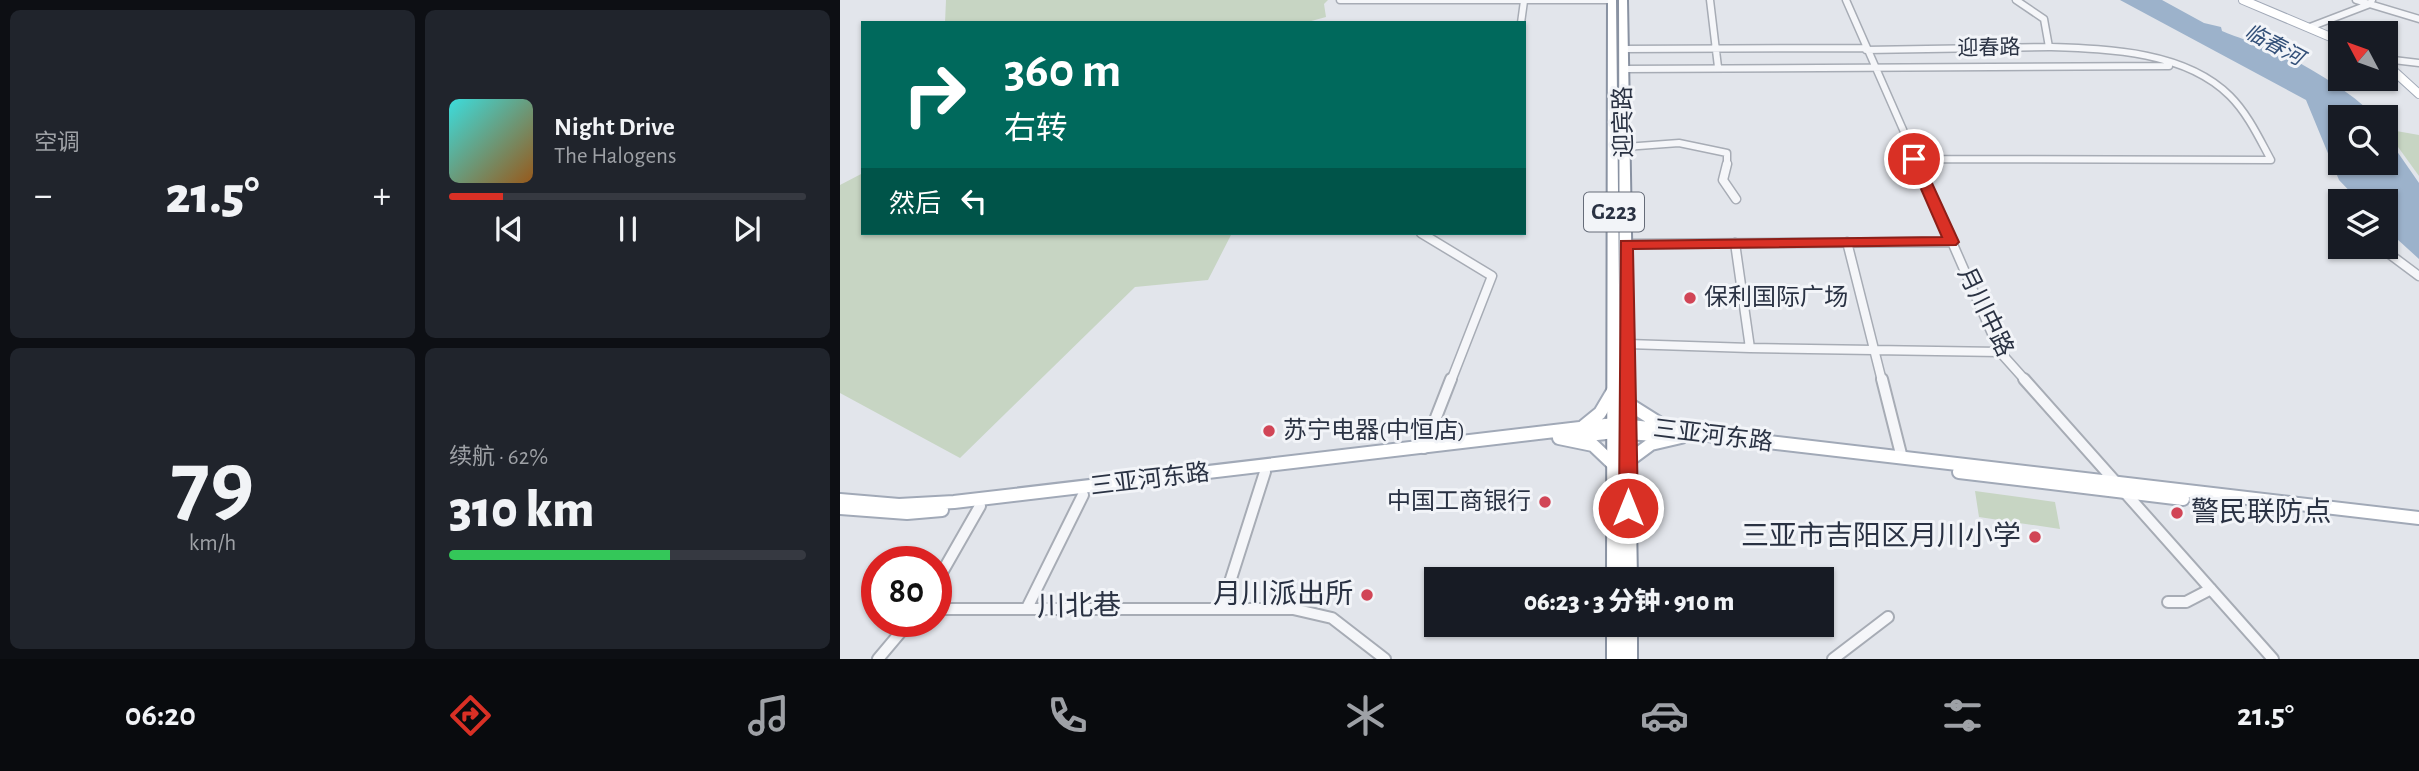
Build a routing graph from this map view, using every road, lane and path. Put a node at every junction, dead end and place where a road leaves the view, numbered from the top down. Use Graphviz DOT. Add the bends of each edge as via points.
graph roads {
  1 [pos="1340,0"];
  2 [pos="1612,0"];
  3 [pos="1623,0"];
  4 [pos="1710,0"];
  5 [pos="1846,0"];
  6 [pos="2016,0"];
  7 [pos="2245,0"];
  8 [pos="2356,0"];
  9 [pos="1524,1"];
  10 [pos="2371,2"];
  11 [pos="2419,19"];
  12 [pos="1521,21"];
  13 [pos="2310,26"];
  14 [pos="2328,34"];
  15 [pos="2328,35"];
  16 [pos="2049,47"];
  17 [pos="1716,48"];
  18 [pos="1623,49"];
  19 [pos="1866,49"];
  20 [pos="2398,62"];
  21 [pos="2419,63"];
  22 [pos="2175,66"];
  23 [pos="1718,67"];
  24 [pos="1874,67"];
  25 [pos="1624,69"];
  26 [pos="2398,72"];
  27 [pos="2419,91"];
  28 [pos="1625,147"];
  29 [pos="1914,159"];
  30 [pos="1736,199"];
  31 [pos="1424,235"];
  32 [pos="1847,242"];
  33 [pos="1951,242"];
  34 [pos="1735,243"];
  35 [pos="1626,244"];
  36 [pos="2396,259"];
  37 [pos="2419,276"];
  38 [pos="1628,344"];
  39 [pos="1750,348"];
  40 [pos="1874,348"];
  41 [pos="2000,352"];
  42 [pos="1614,388"];
  43 [pos="1626,403"];
  44 [pos="1621,428"];
  45 [pos="1578,429"];
  46 [pos="1679,434"];
  47 [pos="1559,438"];
  48 [pos="1424,448"];
  49 [pos="1902,458"];
  50 [pos="1621,464"];
  51 [pos="1265,472"];
  52 [pos="2115,481"];
  53 [pos="2127,493"];
  54 [pos="1083,495"];
  55 [pos="840,500"];
  56 [pos="980,506"];
  57 [pos="840,508"];
  58 [pos="2419,519"];
  59 [pos="2419,525"];
  60 [pos="952,555"];
  61 [pos="1616,567"];
  62 [pos="1628,567"];
  63 [pos="2211,589"];
  64 [pos="2168,602"];
  65 [pos="1222,607"];
  66 [pos="1027,608"];
  67 [pos="952,609"];
  68 [pos="1888,617"];
  69 [pos="897,637"];
  70 [pos="1615,637"];
  71 [pos="1629,637"];
  72 [pos="878,659"];
  73 [pos="1385,659"];
  74 [pos="1615,659"];
  75 [pos="1629,659"];
  76 [pos="1833,659"];
  77 [pos="2273,659"];
  1 -- 9 [label="street"];
  2 -- 9 [label="street"];
  2 -- 42 [label="highway, 迎宾路 / G223"];
  3 -- 18 [label="highway, 迎宾路 / G223"];
  4 -- 17 [label="street"];
  5 -- 19 [label="street, 月川中路"];
  6 -- 16 [label="street, 迎春路" via="2044,19"];
  7 -- 13 [label="main road"];
  7 -- 15 [label="main road"];
  8 -- 10 [label="street"];
  9 -- 12 [label="street"];
  10 -- 11 [label="street"];
  10 -- 13 [label="street"];
  13 -- 14 [label="main road"];
  16 -- 19 [label="street, 迎春路"];
  16 -- 22 [label="street" via="2111,50"];
  17 -- 18 [label="street, 迎春路"];
  17 -- 19 [label="street, 迎春路"];
  17 -- 23 [label="street"];
  18 -- 25 [label="highway, 迎宾路 / G223"];
  19 -- 24 [label="street, 月川中路"];
  20 -- 21 [label="street"];
  22 -- 24 [label="street"];
  22 -- 29 [label="street" via="2221,89 2247,117 2271,160"];
  23 -- 24 [label="street"];
  23 -- 25 [label="street"];
  24 -- 29 [label="street, 月川中路"];
  25 -- 28 [label="highway, 迎宾路 / G223"];
  26 -- 27 [label="main road"];
  28 -- 30 [label="street" via="1679,143 1727,153 1723,180"];
  28 -- 35 [label="highway, 迎宾路 / G223"];
  29 -- 33 [label="street, 月川中路"];
  31 -- 48 [label="street" via="1492,275"];
  32 -- 33 [label="street"];
  32 -- 34 [label="street"];
  32 -- 40 [label="street"];
  33 -- 41 [label="street, 月川中路"];
  34 -- 35 [label="street"];
  34 -- 39 [label="street"];
  35 -- 38 [label="highway, 迎宾路 / G223"];
  36 -- 37 [label="street"];
  38 -- 39 [label="street"];
  38 -- 43 [label="highway, 迎宾路 / G223"];
  39 -- 40 [label="street"];
  40 -- 41 [label="street"];
  40 -- 49 [label="street"];
  41 -- 52 [label="street, 月川中路"];
  42 -- 44 [label="highway, 迎宾路 / G223"];
  42 -- 45 [label="main road" via="1600,413"];
  43 -- 44 [label="highway, 迎宾路 / G223"];
  43 -- 46 [label="main road"];
  44 -- 45 [label="main road, 三亚河东路"];
  44 -- 46 [label="main road, 三亚河东路"];
  44 -- 47 [label="main road, 三亚河东路"];
  44 -- 50 [label="highway, 迎宾路 / G223"];
  45 -- 48 [label="main road, 三亚河东路"];
  46 -- 49 [label="main road, 三亚河东路"];
  46 -- 50 [label="main road" via="1651,444"];
  46 -- 53 [label="main road, 三亚河东路"];
  47 -- 50 [label="main road" via="1593,445"];
  47 -- 51 [label="main road, 三亚河东路"];
  48 -- 55 [label="main road, 三亚河东路" via="954,502 900,505"];
  49 -- 52 [label="main road, 三亚河东路"];
  50 -- 61 [label="highway, 迎宾路 / G223"];
  50 -- 62 [label="highway, 迎宾路 / G223"];
  51 -- 54 [label="main road, 三亚河东路"];
  51 -- 65 [label="street"];
  52 -- 53 [label="street, 月川中路"];
  52 -- 58 [label="main road, 三亚河东路"];
  53 -- 59 [label="main road, 三亚河东路"];
  53 -- 63 [label="street, 月川中路"];
  54 -- 56 [label="main road, 三亚河东路"];
  54 -- 66 [label="street"];
  56 -- 57 [label="main road, 三亚河东路" via="907,513"];
  56 -- 60 [label="street"];
  63 -- 64 [label="street" via="2186,602"];
  63 -- 77 [label="street, 月川中路"];
  65 -- 66 [label="street, 川北巷"];
  65 -- 73 [label="street, 川北巷" via="1293,609 1332,618"];
  66 -- 67 [label="street, 川北巷"];
  68 -- 76 [label="street"];
  69 -- 72 [label="street"];
  70 -- 74 [label="highway"];
  71 -- 75 [label="highway"];
}
